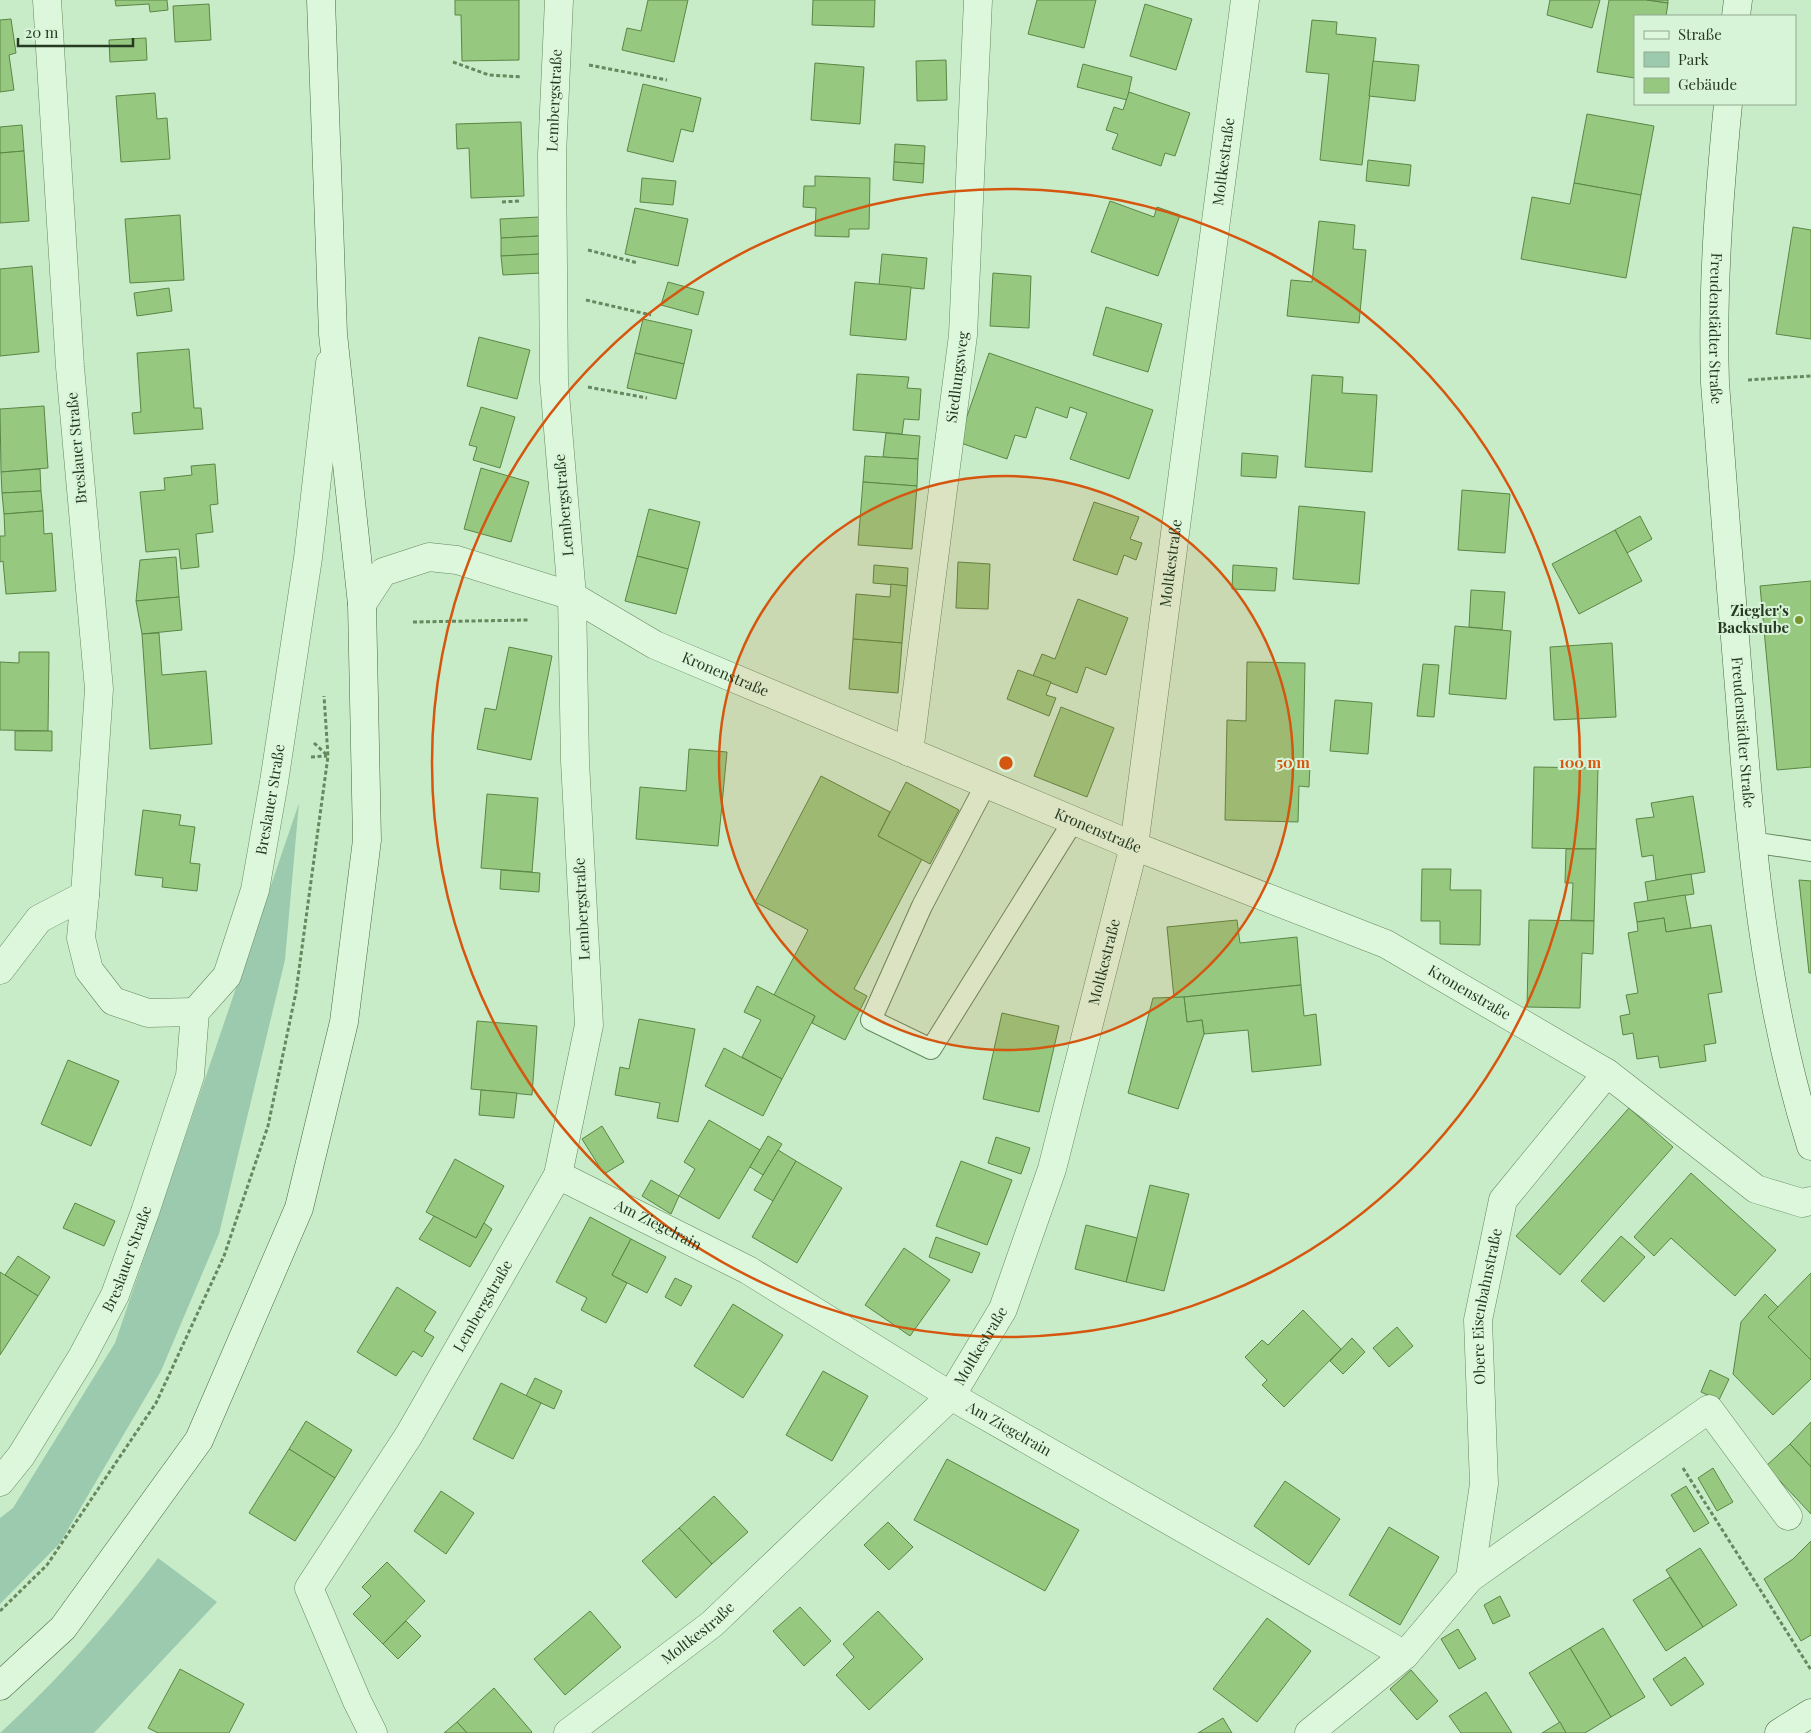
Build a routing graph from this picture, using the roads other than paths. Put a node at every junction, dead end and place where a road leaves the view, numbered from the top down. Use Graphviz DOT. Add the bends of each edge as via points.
graph roads {
  1 [pos="47,0"];
  2 [pos="321,0"];
  3 [pos="559,0"];
  4 [pos="978,0"];
  5 [pos="1245,0"];
  6 [pos="1738,0"];
  7 [pos="1736,15"];
  8 [pos="1728,105"];
  9 [pos="333,334"];
  10 [pos="362,604"];
  11 [pos="573,607"];
  12 [pos="909,752"];
  13 [pos="986,784"];
  14 [pos="1074,820"];
  15 [pos="1752,842"];
  16 [pos="1134,846"];
  17 [pos="1811,851"];
  18 [pos="85,895"];
  19 [pos="0,970"];
  20 [pos="195,1012"];
  21 [pos="1607,1073"];
  22 [pos="1811,1146"];
  23 [pos="558,1175"];
  24 [pos="1811,1201"];
  25 [pos="951,1396"];
  26 [pos="0,1482"];
  27 [pos="1788,1516"];
  28 [pos="1470,1578"];
  29 [pos="1405,1655"];
  30 [pos="0,1686"];
  31 [pos="1811,1714"];
  32 [pos="373,1733"];
  33 [pos="568,1733"];
  34 [pos="1309,1733"];
  35 [pos="1779,1733"];
  1 -- 18 [label="street, Breslauer Straße" via="70,367 99,689"];
  2 -- 9 [label="street"];
  3 -- 11 [label="street, Lembergstraße" via="552,154 554,381"];
  4 -- 12 [label="street, Siedlungsweg" via="963,335"];
  5 -- 16 [label="street, Moltkestraße"];
  6 -- 7 [label="street"];
  8 -- 15 [label="street, Freudenstädter Straße" via="1718,198 1713,326"];
  9 -- 10 [label="street"];
  9 -- 20 [label="street, Breslauer Straße" via="308,558 254,890 227,976"];
  10 -- 11 [label="street, Kronenstraße" via="383,572 429,557 457,560"];
  10 -- 30 [label="street" via="367,840 344,1022 299,1208 198,1440 63,1628"];
  11 -- 12 [label="street, Kronenstraße"];
  11 -- 23 [label="street, Lembergstraße" via="575,761 588,1025"];
  12 -- 13 [label="street, Kronenstraße"];
  13 -- 14 [label="street, Kronenstraße"];
  13 -- 14 [label="lane" via="922,906 871,1020 931,1049"];
  14 -- 16 [label="street, Kronenstraße"];
  15 -- 17 [label="lane"];
  15 -- 22 [label="street, Freudenstädter Straße" via="1767,965 1796,1098"];
  16 -- 21 [label="street, Kronenstraße" via="1386,944"];
  16 -- 25 [label="street, Moltkestraße" via="1052,1169 1003,1310"];
  18 -- 19 [label="street" via="39,919"];
  18 -- 20 [label="street, Breslauer Straße" via="81,938 89,970 113,1001 148,1013"];
  20 -- 26 [label="street, Breslauer Straße" via="190,1076 115,1295 82,1357 26,1448"];
  21 -- 24 [label="street, Kronenstraße" via="1756,1189 1802,1203"];
  21 -- 28 [label="street, Obere Eisenbahnstraße" via="1503,1200 1478,1320 1484,1484"];
  23 -- 25 [label="street, Am Ziegelrain" via="748,1270"];
  23 -- 32 [label="street, Lembergstraße" via="409,1435 309,1588"];
  25 -- 29 [label="street, Am Ziegelrain"];
  25 -- 33 [label="street, Moltkestraße" via="712,1624"];
  27 -- 28 [label="street" via="1709,1409"];
  28 -- 29 [label="street"];
  29 -- 34 [label="street"];
  31 -- 35 [label="street"];
}
